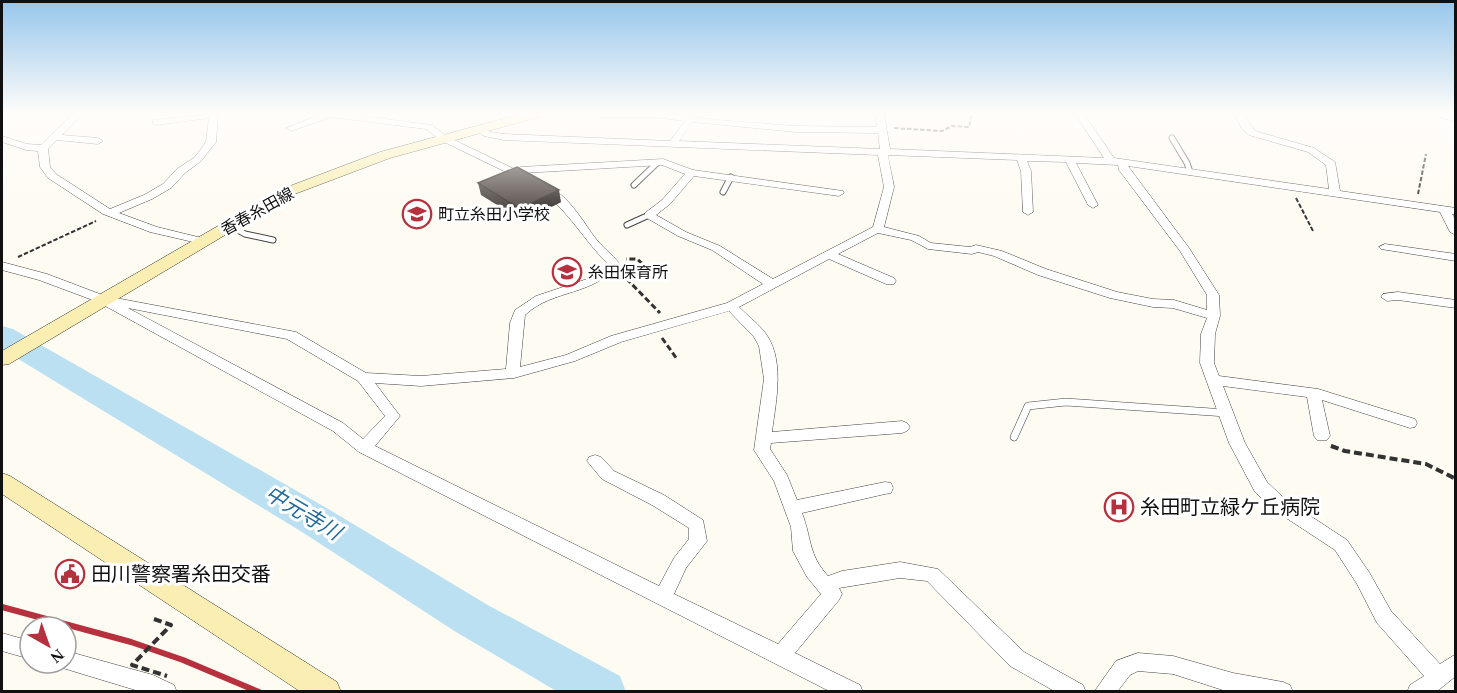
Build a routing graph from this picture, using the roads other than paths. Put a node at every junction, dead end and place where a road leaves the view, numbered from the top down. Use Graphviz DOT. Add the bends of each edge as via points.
graph roads {
  1 [pos="25,146"];
  2 [pos="208,146"];
  3 [pos="415,146"];
  4 [pos="460,146"];
  5 [pos="667,146"];
  6 [pos="748,146"];
  7 [pos="882,146"];
  8 [pos="1105,146"];
  9 [pos="1176,146"];
  10 [pos="1298,146"];
  11 [pos="43,148"];
  12 [pos="883,152"];
  13 [pos="1022,158"];
  14 [pos="1070,160"];
  15 [pos="1117,162"];
  16 [pos="657,163"];
  17 [pos="1190,172"];
  18 [pos="514,173"];
  19 [pos="691,173"];
  20 [pos="731,177"];
  21 [pos="634,185"];
  22 [pos="723,192"];
  23 [pos="1335,192"];
  24 [pos="839,193"];
  25 [pos="1094,205"];
  26 [pos="1449,210"];
  27 [pos="1028,212"];
  28 [pos="110,213"];
  29 [pos="649,215"];
  30 [pos="229,225"];
  31 [pos="627,225"];
  32 [pos="877,229"];
  33 [pos="1455,232"];
  34 [pos="273,240"];
  35 [pos="202,241"];
  36 [pos="1385,247"];
  37 [pos="828,254"];
  38 [pos="1455,258"];
  39 [pos="2,266"];
  40 [pos="890,281"];
  41 [pos="772,285"];
  42 [pos="1387,297"];
  43 [pos="102,299"];
  44 [pos="1455,304"];
  45 [pos="731,306"];
  46 [pos="1214,316"];
  47 [pos="2,359"];
  48 [pos="514,373"];
  49 [pos="363,378"];
  50 [pos="1213,380"];
  51 [pos="1313,394"];
  52 [pos="1226,413"];
  53 [pos="1410,423"];
  54 [pos="902,427"];
  55 [pos="1322,436"];
  56 [pos="1014,437"];
  57 [pos="762,438"];
  58 [pos="364,448"];
  59 [pos="594,461"];
  60 [pos="2,482"];
  61 [pos="885,488"];
  62 [pos="792,508"];
  63 [pos="825,586"];
  64 [pos="663,598"];
  65 [pos="2,642"];
  66 [pos="18,647"];
  67 [pos="780,656"];
  68 [pos="78,663"];
  69 [pos="1455,663"];
  70 [pos="1439,678"];
  71 [pos="167,684"];
  72 [pos="327,692"];
  73 [pos="853,692"];
  74 [pos="1076,692"];
  75 [pos="1104,692"];
  76 [pos="1283,692"];
  77 [pos="1418,692"];
  1 -- 11 [label="street"];
  2 -- 28 [label="street" via="167,186"];
  3 -- 30 [label="main road, 香春糸田線" via="287,192"];
  4 -- 18 [label="street"];
  5 -- 16 [label="street"];
  6 -- 12 [label="street"];
  7 -- 12 [label="street"];
  8 -- 15 [label="street"];
  9 -- 17 [label="lane" via="1188,160"];
  10 -- 23 [label="street" via="1331,164"];
  11 -- 28 [label="street" via="45,167 52,176"];
  12 -- 13 [label="street"];
  12 -- 32 [label="street" via="889,187"];
  13 -- 14 [label="street"];
  13 -- 27 [label="street"];
  14 -- 15 [label="street"];
  14 -- 25 [label="street"];
  15 -- 17 [label="street"];
  15 -- 46 [label="street" via="1203,276 1213,295"];
  16 -- 18 [label="street"];
  16 -- 19 [label="street"];
  16 -- 21 [label="lane"];
  17 -- 23 [label="street"];
  18 -- 48 [label="street" via="563,202 612,265 599,279 541,300 520,314 516,323"];
  19 -- 20 [label="street"];
  19 -- 29 [label="street"];
  20 -- 22 [label="lane"];
  20 -- 24 [label="street"];
  23 -- 26 [label="street"];
  26 -- 33 [label="street"];
  28 -- 35 [label="street" via="154,230"];
  29 -- 31 [label="lane"];
  29 -- 41 [label="street" via="716,248"];
  30 -- 34 [label="lane" via="245,234"];
  30 -- 35 [label="main road, 香春糸田線"];
  32 -- 37 [label="street"];
  32 -- 46 [label="street" via="915,238 928,246 998,253 1114,295 1174,304"];
  35 -- 43 [label="main road, 香春糸田線"];
  36 -- 38 [label="street"];
  37 -- 40 [label="street"];
  37 -- 41 [label="street"];
  39 -- 43 [label="street"];
  41 -- 45 [label="street"];
  42 -- 44 [label="street"];
  43 -- 47 [label="main road, 香春糸田線"];
  43 -- 49 [label="street" via="291,335"];
  43 -- 58 [label="street" via="338,427"];
  45 -- 48 [label="street"];
  45 -- 57 [label="street" via="766,346 771,379"];
  46 -- 50 [label="street" via="1208,334 1207,363"];
  48 -- 49 [label="street" via="421,381"];
  49 -- 58 [label="street" via="393,416"];
  50 -- 51 [label="street"];
  50 -- 52 [label="street"];
  51 -- 53 [label="street"];
  51 -- 55 [label="street"];
  52 -- 56 [label="lane" via="1142,406 1034,404 1028,406"];
  52 -- 70 [label="street" via="1261,487 1280,506 1341,545 1384,617"];
  54 -- 57 [label="street"];
  57 -- 62 [label="street" via="762,450 781,479"];
  58 -- 64 [label="street"];
  59 -- 64 [label="street" via="608,476 698,525 698,541 680,563"];
  60 -- 72 [label="main road"];
  61 -- 62 [label="street"];
  62 -- 63 [label="street" via="802,551"];
  63 -- 67 [label="street" via="833,594"];
  63 -- 74 [label="street" via="842,579 900,570 932,574 1017,659"];
  64 -- 67 [label="street"];
  65 -- 66 [label="street"];
  67 -- 73 [label="street"];
  68 -- 71 [label="street" via="153,685"];
  69 -- 70 [label="street"];
  70 -- 77 [label="street"];
  75 -- 76 [label="street" via="1123,668 1138,662 1173,664 1233,683"];
}
